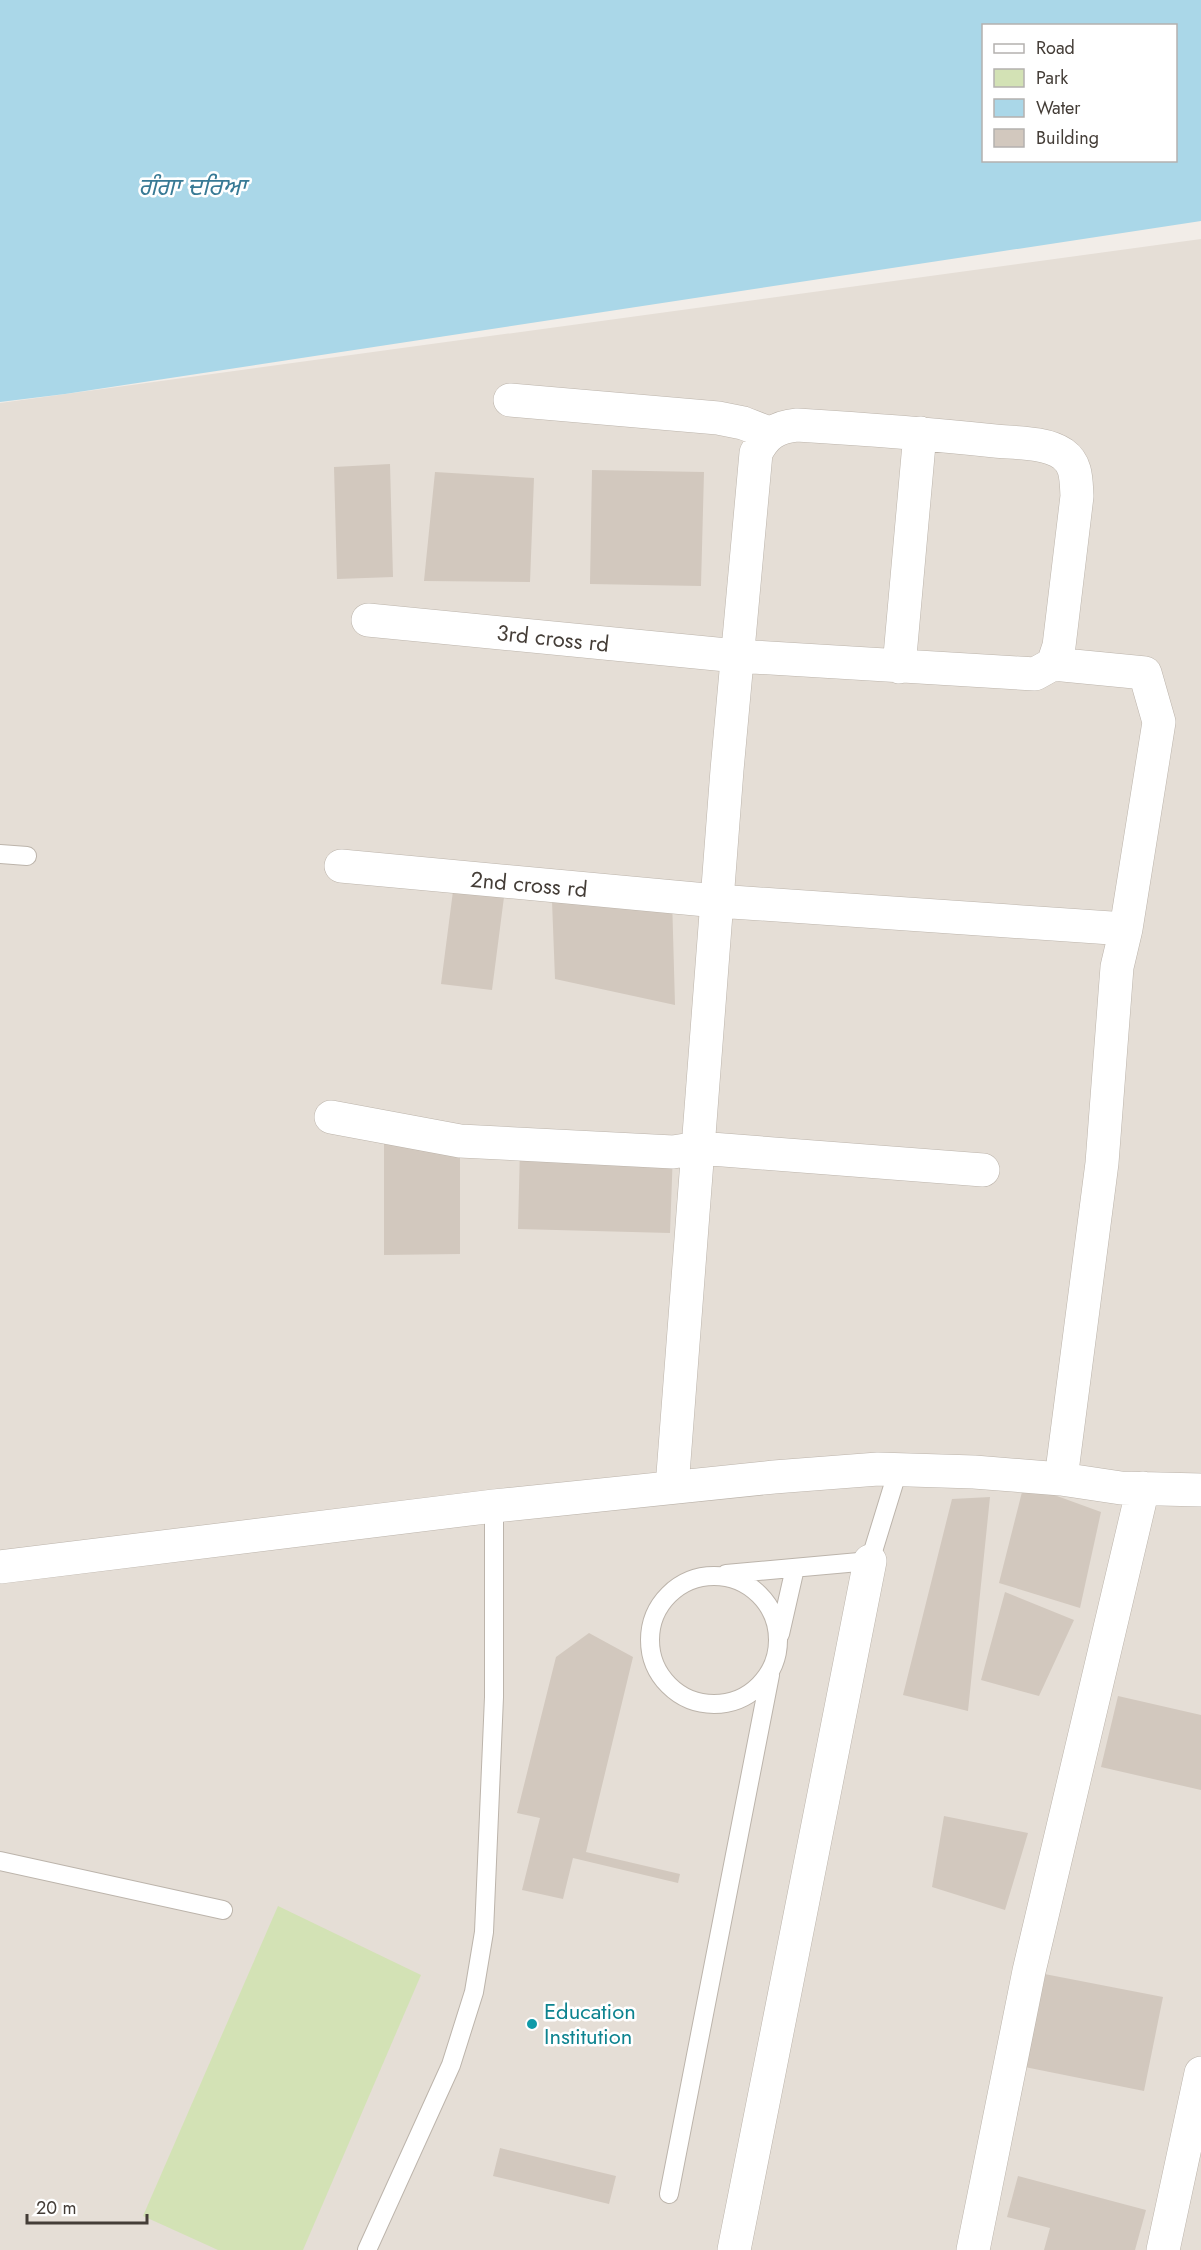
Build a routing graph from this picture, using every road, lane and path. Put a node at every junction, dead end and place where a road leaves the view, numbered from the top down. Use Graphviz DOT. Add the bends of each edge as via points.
graph roads {
  1 [pos="510,400"];
  2 [pos="770,433"];
  3 [pos="920,433"];
  4 [pos="368,620"];
  5 [pos="737,656"];
  6 [pos="1053,664"];
  7 [pos="899,667"];
  8 [pos="0,854"];
  9 [pos="27,856"];
  10 [pos="341,866"];
  11 [pos="717,901"];
  12 [pos="1126,929"];
  13 [pos="331,1117"];
  14 [pos="698,1148"];
  15 [pos="983,1170"];
  16 [pos="898,1470"];
  17 [pos="1060,1479"];
  18 [pos="672,1487"];
  19 [pos="1143,1488"];
  20 [pos="1201,1490"];
  21 [pos="494,1506"];
  22 [pos="870,1561"];
  23 [pos="0,1567"];
  24 [pos="795,1568"];
  25 [pos="709,1576"];
  26 [pos="779,1635"];
  27 [pos="770,1675"];
  28 [pos="0,1861"];
  29 [pos="223,1910"];
  30 [pos="1201,2073"];
  31 [pos="669,2194"];
  32 [pos="367,2250"];
  33 [pos="734,2250"];
  34 [pos="973,2250"];
  35 [pos="1163,2250"];
  1 -- 2 [label="street" via="718,418"];
  2 -- 3 [label="street" via="797,425"];
  2 -- 5 [label="street" via="756,453"];
  3 -- 6 [label="street" via="1042,446 1071,461 1077,496 1059,646"];
  3 -- 7 [label="street"];
  4 -- 5 [label="street, 3rd cross rd"];
  5 -- 7 [label="street, 3rd cross rd"];
  5 -- 11 [label="street"];
  6 -- 7 [label="street, 3rd cross rd" via="1035,674"];
  6 -- 12 [label="street" via="1144,673 1159,722"];
  8 -- 9 [label="lane"];
  10 -- 11 [label="street, 2nd cross rd"];
  11 -- 12 [label="street, 2nd cross rd"];
  11 -- 14 [label="street"];
  12 -- 17 [label="street" via="1117,967 1102,1163"];
  13 -- 14 [label="street" via="460,1141 673,1152"];
  14 -- 15 [label="street"];
  14 -- 18 [label="street"];
  16 -- 17 [label="street"];
  16 -- 18 [label="street"];
  16 -- 22 [label="lane"];
  17 -- 19 [label="street"];
  18 -- 21 [label="street"];
  19 -- 20 [label="street"];
  19 -- 34 [label="street" via="1029,1971"];
  21 -- 23 [label="street"];
  21 -- 32 [label="lane" via="494,1697 484,1932 474,1992 451,2065"];
  22 -- 24 [label="lane"];
  22 -- 33 [label="street"];
  24 -- 25 [label="lane"];
  24 -- 26 [label="lane"];
  25 -- 26 [label="lane" via="748,1585 764,1598"];
  25 -- 27 [label="lane" via="689,1581 659,1607 651,1628 650,1650 657,1672 672,1689 691,1701 712,1706 735,1702"];
  26 -- 27 [label="lane" via="778,1656"];
  27 -- 31 [label="lane"];
  28 -- 29 [label="lane"];
  30 -- 35 [label="street"];
}
